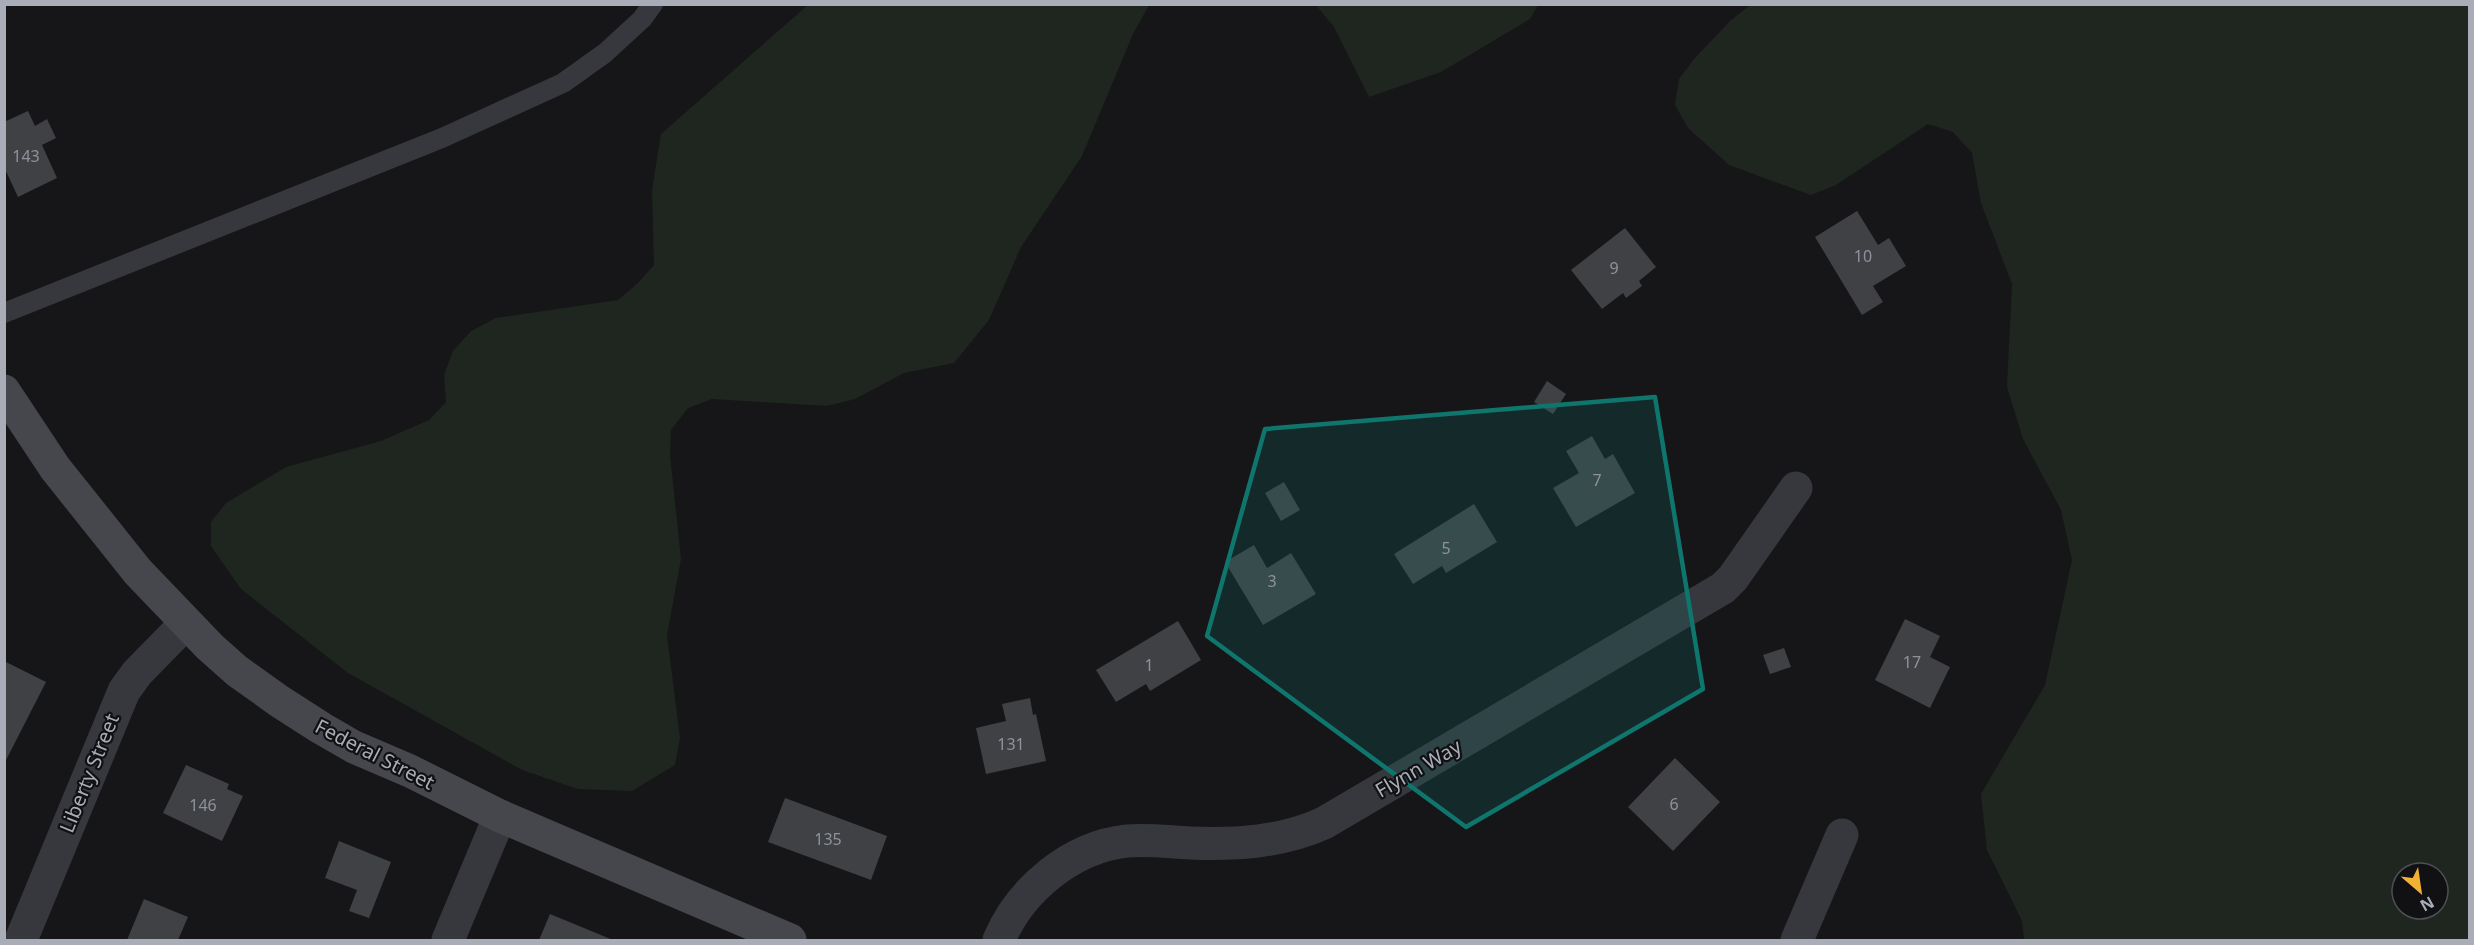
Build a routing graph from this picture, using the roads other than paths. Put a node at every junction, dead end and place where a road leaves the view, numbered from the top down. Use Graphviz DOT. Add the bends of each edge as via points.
graph roads {
  1 [pos="653,4"];
  2 [pos="4,313"];
  3 [pos="4,391"];
  4 [pos="1796,488"];
  5 [pos="186,623"];
  6 [pos="500,816"];
  7 [pos="1842,835"];
  8 [pos="21,940"];
  9 [pos="448,940"];
  10 [pos="790,940"];
  11 [pos="999,940"];
  12 [pos="1797,940"];
  1 -- 2 [label="lane" via="605,53 563,83 442,138"];
  3 -- 5 [label="street, Federal Street" via="55,468 138,572"];
  4 -- 11 [label="street, Flynn Way" via="1723,588 1324,823 1296,834 1254,842 1126,841 1087,852 1060,866 1037,885 1018,907"];
  5 -- 6 [label="street, Federal Street" via="237,671 321,728"];
  5 -- 8 [label="street, Liberty Street" via="124,692"];
  6 -- 9 [label="street"];
  6 -- 10 [label="street, Federal Street"];
  7 -- 12 [label="street"];
}
